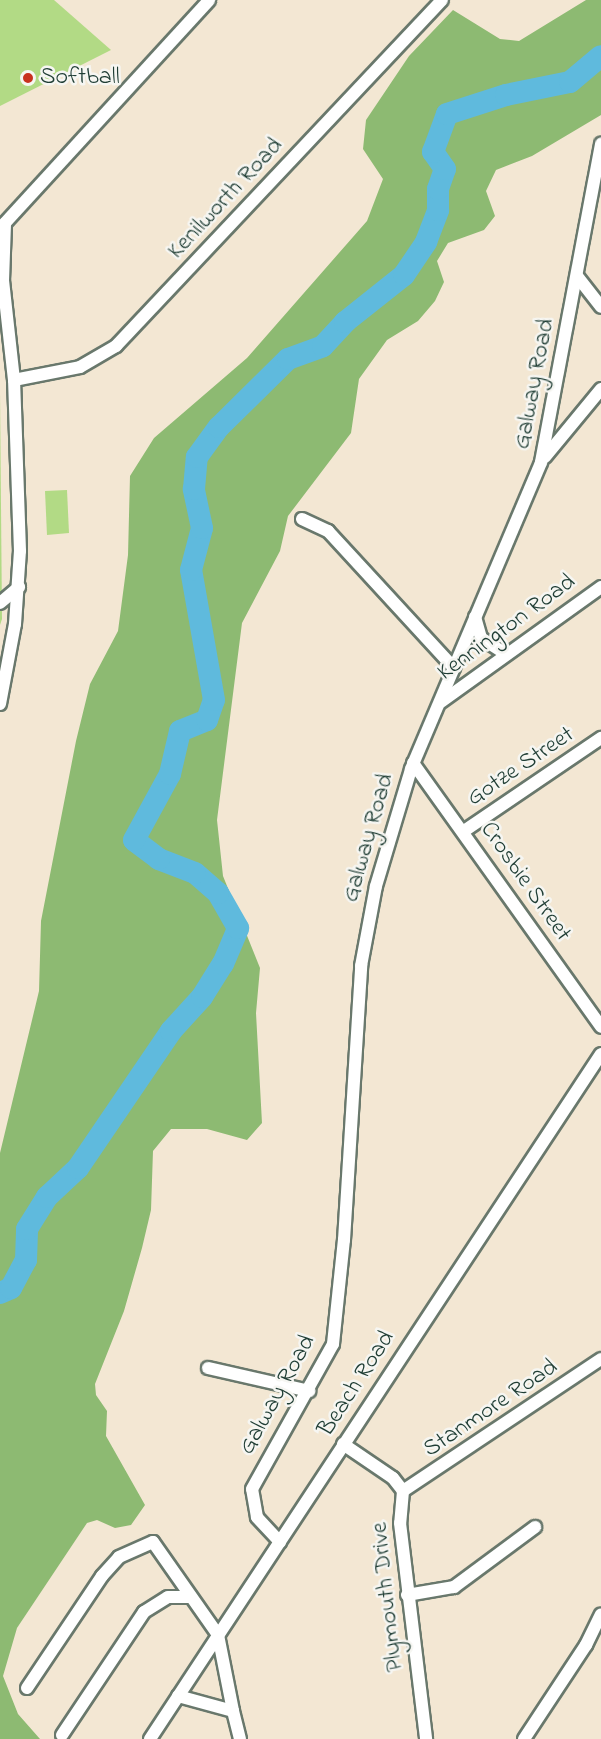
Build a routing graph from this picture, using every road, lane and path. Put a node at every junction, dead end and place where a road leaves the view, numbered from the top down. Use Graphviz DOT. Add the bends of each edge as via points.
graph roads {
  1 [pos="209,0"];
  2 [pos="442,0"];
  3 [pos="601,144"];
  4 [pos="3,222"];
  5 [pos="577,276"];
  6 [pos="2,281"];
  7 [pos="601,307"];
  8 [pos="14,380"];
  9 [pos="601,389"];
  10 [pos="541,462"];
  11 [pos="302,519"];
  12 [pos="19,587"];
  13 [pos="601,587"];
  14 [pos="0,603"];
  15 [pos="475,617"];
  16 [pos="506,654"];
  17 [pos="454,668"];
  18 [pos="0,704"];
  19 [pos="438,704"];
  20 [pos="601,738"];
  21 [pos="413,763"];
  22 [pos="464,831"];
  23 [pos="601,1027"];
  24 [pos="601,1054"];
  25 [pos="601,1359"];
  26 [pos="208,1368"];
  27 [pos="309,1390"];
  28 [pos="343,1444"];
  29 [pos="403,1491"];
  30 [pos="535,1527"];
  31 [pos="280,1542"];
  32 [pos="407,1595"];
  33 [pos="191,1597"];
  34 [pos="601,1614"];
  35 [pos="218,1635"];
  36 [pos="27,1688"];
  37 [pos="178,1696"];
  38 [pos="234,1711"];
  39 [pos="62,1735"];
  40 [pos="150,1739"];
  41 [pos="240,1739"];
  42 [pos="426,1739"];
  43 [pos="524,1739"];
  1 -- 4 [label="street"];
  2 -- 8 [label="street, Kenilworth Road" via="116,346 80,367"];
  3 -- 5 [label="street, Galway Road"];
  4 -- 6 [label="street"];
  5 -- 7 [label="street"];
  5 -- 10 [label="street, Galway Road"];
  6 -- 8 [label="street"];
  8 -- 12 [label="street"];
  9 -- 10 [label="street"];
  10 -- 15 [label="street, Galway Road"];
  11 -- 17 [label="street" via="328,531"];
  12 -- 14 [label="street"];
  12 -- 18 [label="street" via="10,662"];
  13 -- 16 [label="street, Kennington Road"];
  15 -- 16 [label="street" via="481,638"];
  15 -- 17 [label="street, Galway Road"];
  16 -- 19 [label="street, Kennington Road"];
  17 -- 19 [label="street, Galway Road"];
  19 -- 21 [label="street, Galway Road"];
  20 -- 22 [label="street, Gotze Street"];
  21 -- 22 [label="street, Crosbie Street"];
  21 -- 27 [label="street, Galway Road" via="383,855 364,944 338,1313 333,1344"];
  22 -- 23 [label="street, Crosbie Street"];
  24 -- 28 [label="street, Beach Road"];
  25 -- 29 [label="street, Stanmore Road"];
  26 -- 27 [label="street"];
  27 -- 31 [label="street, Galway Road" via="252,1489 257,1517"];
  28 -- 29 [label="street, Plymouth Drive" via="393,1478"];
  28 -- 31 [label="street, Beach Road"];
  29 -- 32 [label="street, Plymouth Drive" via="400,1523"];
  30 -- 32 [label="street" via="454,1587"];
  31 -- 35 [label="street, Beach Road"];
  32 -- 42 [label="street, Plymouth Drive"];
  33 -- 35 [label="street"];
  33 -- 36 [label="street" via="153,1542 119,1557"];
  33 -- 39 [label="street" via="168,1597 144,1612"];
  34 -- 43 [label="street" via="586,1645"];
  35 -- 37 [label="street, Beach Road"];
  35 -- 38 [label="street"];
  37 -- 38 [label="street"];
  37 -- 40 [label="street, Beach Road"];
  38 -- 41 [label="street"];
}
